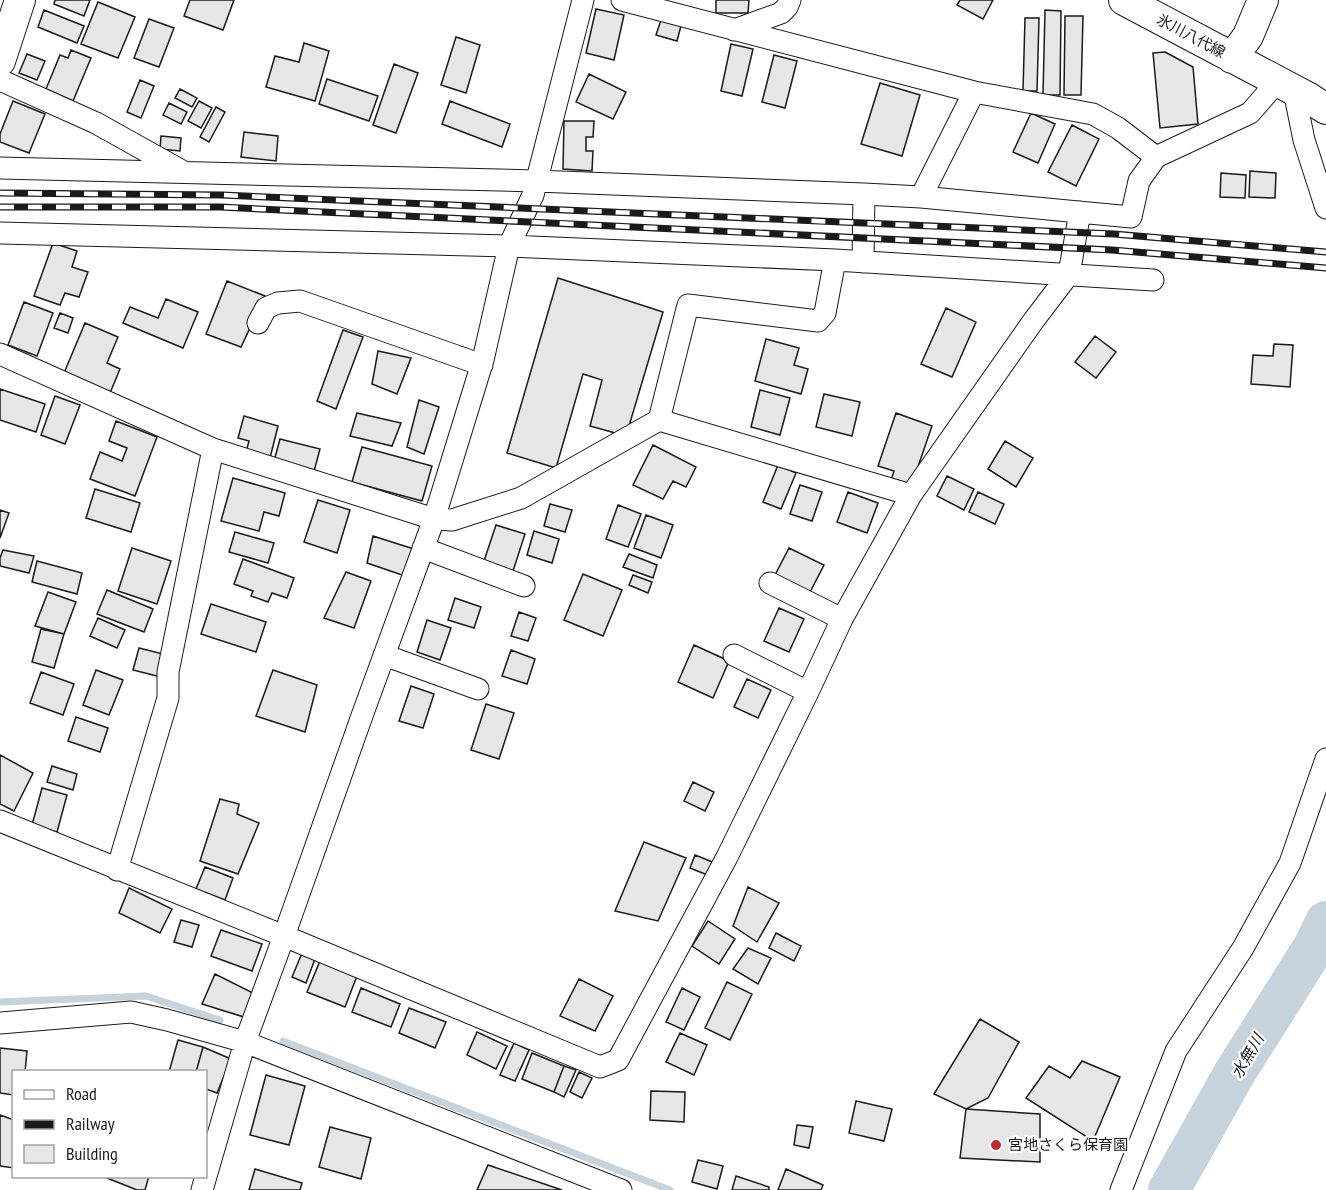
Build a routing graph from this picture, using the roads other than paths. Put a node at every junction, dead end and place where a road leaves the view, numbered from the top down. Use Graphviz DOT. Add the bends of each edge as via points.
graph roads {
  1 [pos="20,0"];
  2 [pos="583,0"];
  3 [pos="622,0"];
  4 [pos="790,0"];
  5 [pos="1124,0"];
  6 [pos="1263,0"];
  7 [pos="734,30"];
  8 [pos="1232,58"];
  9 [pos="0,61"];
  10 [pos="0,80"];
  11 [pos="974,92"];
  12 [pos="1302,95"];
  13 [pos="1156,157"];
  14 [pos="0,168"];
  15 [pos="186,172"];
  16 [pos="536,181"];
  17 [pos="864,194"];
  18 [pos="921,197"];
  19 [pos="1326,208"];
  20 [pos="1080,212"];
  21 [pos="0,233"];
  22 [pos="509,246"];
  23 [pos="835,260"];
  24 [pos="863,262"];
  25 [pos="1069,274"];
  26 [pos="1153,280"];
  27 [pos="258,323"];
  28 [pos="0,354"];
  29 [pos="482,364"];
  30 [pos="659,420"];
  31 [pos="213,449"];
  32 [pos="911,495"];
  33 [pos="434,519"];
  34 [pos="423,548"];
  35 [pos="770,583"];
  36 [pos="524,586"];
  37 [pos="842,619"];
  38 [pos="384,655"];
  39 [pos="734,655"];
  40 [pos="478,689"];
  41 [pos="808,692"];
  42 [pos="1326,759"];
  43 [pos="0,821"];
  44 [pos="117,870"];
  45 [pos="284,936"];
  46 [pos="0,1023"];
  47 [pos="245,1042"];
  48 [pos="207,1173"];
  49 [pos="621,1190"];
  50 [pos="1121,1190"];
  1 -- 9 [label="main road"];
  2 -- 16 [label="street"];
  3 -- 7 [label="street"];
  4 -- 7 [label="street" via="781,13"];
  5 -- 8 [label="main road, 氷川八代線"];
  6 -- 8 [label="main road, 氷川八代線" via="1248,36"];
  7 -- 11 [label="street"];
  8 -- 12 [label="main road"];
  10 -- 15 [label="street" via="96,123"];
  11 -- 13 [label="street" via="1093,114"];
  11 -- 18 [label="street"];
  12 -- 13 [label="street" via="1250,113"];
  12 -- 19 [label="street" via="1304,140"];
  13 -- 20 [label="street" via="1140,181 1131,217"];
  14 -- 15 [label="street"];
  15 -- 16 [label="street"];
  16 -- 17 [label="street"];
  16 -- 22 [label="street"];
  17 -- 18 [label="street"];
  17 -- 24 [label="street"];
  18 -- 20 [label="street"];
  20 -- 25 [label="street"];
  21 -- 22 [label="street"];
  22 -- 23 [label="street"];
  22 -- 29 [label="street"];
  23 -- 24 [label="street"];
  23 -- 30 [label="street" via="825,314 818,321 688,305"];
  24 -- 25 [label="street"];
  25 -- 26 [label="street"];
  25 -- 32 [label="street"];
  27 -- 29 [label="street" via="266,308 300,301"];
  28 -- 31 [label="street"];
  29 -- 33 [label="street"];
  30 -- 32 [label="street"];
  30 -- 33 [label="street" via="521,498 452,520"];
  31 -- 33 [label="street"];
  31 -- 44 [label="street" via="168,672 168,698"];
  32 -- 37 [label="street"];
  33 -- 34 [label="street"];
  34 -- 36 [label="street"];
  34 -- 38 [label="street"];
  35 -- 37 [label="street"];
  37 -- 41 [label="street"];
  38 -- 40 [label="street"];
  38 -- 45 [label="street"];
  39 -- 41 [label="street"];
  41 -- 45 [label="street" via="727,857 618,1060 600,1067"];
  42 -- 50 [label="street" via="1290,863 1243,948 1176,1051"];
  43 -- 44 [label="street"];
  44 -- 45 [label="street"];
  45 -- 47 [label="street"];
  46 -- 47 [label="street" via="131,1012"];
  47 -- 48 [label="street"];
  47 -- 49 [label="street"];
}
